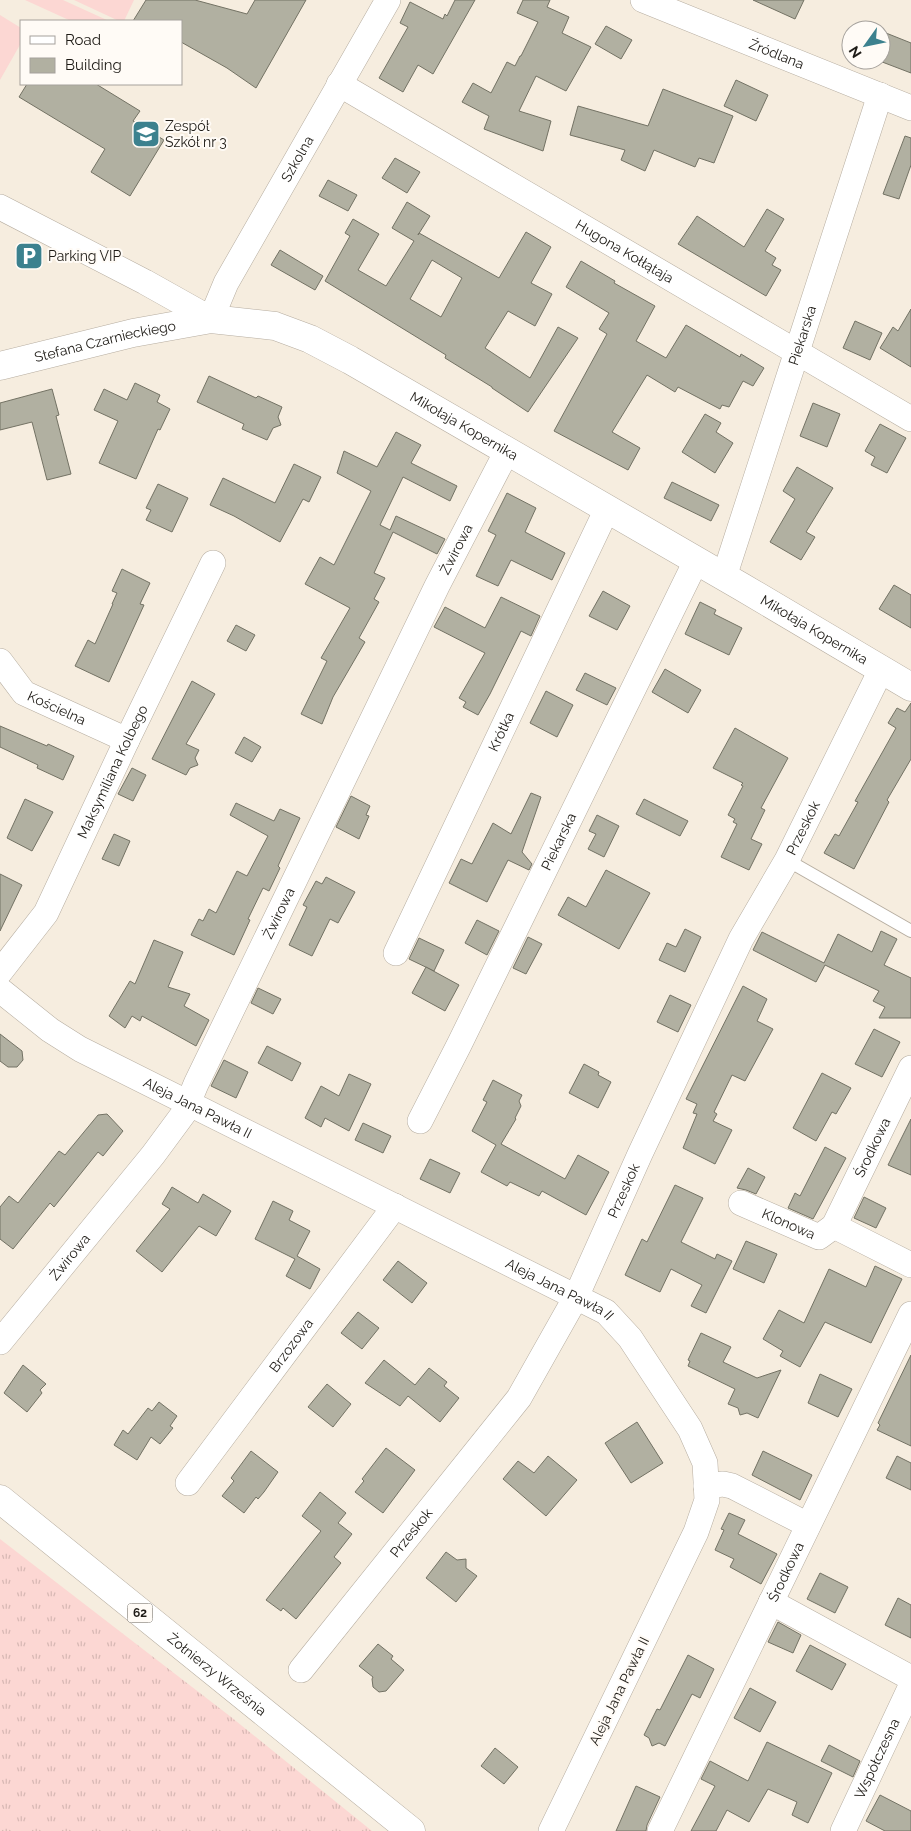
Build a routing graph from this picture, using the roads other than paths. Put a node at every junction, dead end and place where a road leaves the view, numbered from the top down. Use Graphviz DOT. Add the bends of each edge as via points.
graph roads {
  1 [pos="388,0"];
  2 [pos="643,0"];
  3 [pos="340,84"];
  4 [pos="880,95"];
  5 [pos="911,108"];
  6 [pos="0,207"];
  7 [pos="210,319"];
  8 [pos="796,351"];
  9 [pos="0,366"];
  10 [pos="911,419"];
  11 [pos="507,451"];
  12 [pos="607,510"];
  13 [pos="696,561"];
  14 [pos="213,563"];
  15 [pos="724,577"];
  16 [pos="0,661"];
  17 [pos="881,670"];
  18 [pos="911,687"];
  19 [pos="127,740"];
  20 [pos="787,860"];
  21 [pos="911,931"];
  22 [pos="396,953"];
  23 [pos="0,972"];
  24 [pos="0,990"];
  25 [pos="911,1068"];
  26 [pos="188,1103"];
  27 [pos="420,1121"];
  28 [pos="741,1203"];
  29 [pos="395,1206"];
  30 [pos="834,1226"];
  31 [pos="911,1265"];
  32 [pos="576,1296"];
  33 [pos="911,1314"];
  34 [pos="0,1342"];
  35 [pos="188,1483"];
  36 [pos="706,1486"];
  37 [pos="0,1499"];
  38 [pos="808,1525"];
  39 [pos="771,1602"];
  40 [pos="301,1670"];
  41 [pos="911,1678"];
  42 [pos="911,1686"];
  43 [pos="411,1831"];
  44 [pos="551,1831"];
  45 [pos="660,1831"];
  46 [pos="843,1831"];
  1 -- 3 [label="street, Szkolna"];
  2 -- 4 [label="street, Źródlana"];
  3 -- 7 [label="street, Szkolna" via="226,283"];
  3 -- 8 [label="street, Hugona Kołłątaja"];
  4 -- 5 [label="street, Źródlana"];
  4 -- 8 [label="street, Piekarska"];
  6 -- 7 [label="street, Mikołaja Kopernika" via="146,282"];
  7 -- 9 [label="street, Stefana Czarnieckiego" via="133,333"];
  7 -- 11 [label="street, Mikołaja Kopernika" via="275,326 310,339"];
  8 -- 10 [label="street, Hugona Kołłątaja"];
  8 -- 15 [label="street, Piekarska"];
  11 -- 12 [label="street, Mikołaja Kopernika"];
  11 -- 26 [label="street, Żwirowa" via="437,586"];
  12 -- 13 [label="street, Mikołaja Kopernika"];
  12 -- 22 [label="street, Krótka"];
  13 -- 15 [label="street, Mikołaja Kopernika"];
  13 -- 27 [label="street, Piekarska"];
  14 -- 19 [label="street, Maksymiliana Kolbego"];
  15 -- 17 [label="street, Mikołaja Kopernika"];
  16 -- 19 [label="street, Kościelna" via="24,692"];
  17 -- 18 [label="street, Mikołaja Kopernika"];
  17 -- 20 [label="street, Przeskok"];
  19 -- 23 [label="street, Maksymiliana Kolbego" via="46,912"];
  20 -- 21 [label="lane"];
  20 -- 32 [label="street, Przeskok" via="741,939"];
  24 -- 26 [label="street, Aleja Jana Pawła II" via="50,1030 80,1049"];
  25 -- 30 [label="street, Środkowa"];
  26 -- 29 [label="street, Aleja Jana Pawła II"];
  26 -- 34 [label="street, Żwirowa" via="153,1155"];
  28 -- 30 [label="street, Klonowa" via="819,1237"];
  29 -- 32 [label="street, Aleja Jana Pawła II"];
  29 -- 35 [label="street, Brzozowa"];
  30 -- 31 [label="street"];
  32 -- 36 [label="street, Aleja Jana Pawła II" via="606,1312 630,1338 690,1430 705,1463"];
  32 -- 40 [label="street, Przeskok" via="519,1398"];
  33 -- 38 [label="street, Środkowa"];
  36 -- 38 [label="street" via="732,1486"];
  36 -- 44 [label="street, Aleja Jana Pawła II" via="707,1500 696,1532"];
  37 -- 43 [label="street, Żołnierzy Września / 62"];
  38 -- 39 [label="street, Środkowa"];
  39 -- 41 [label="street"];
  39 -- 45 [label="street, Środkowa"];
  42 -- 46 [label="street, Współczesna"];
}
